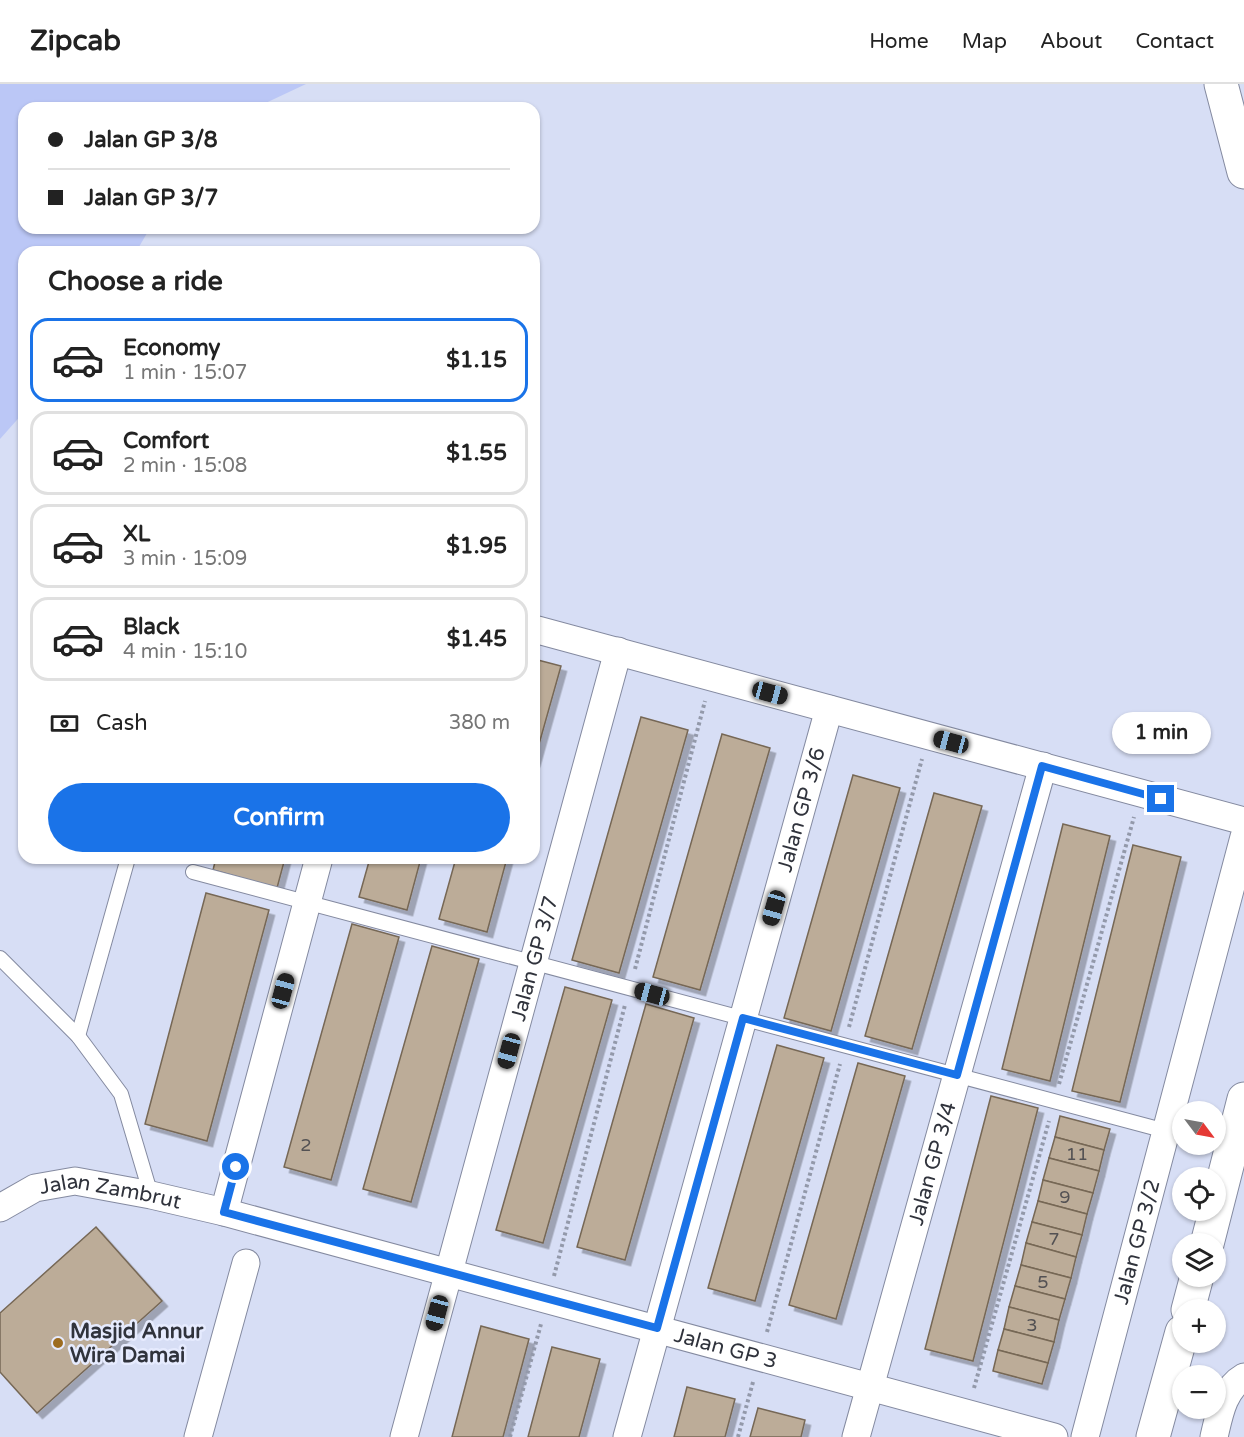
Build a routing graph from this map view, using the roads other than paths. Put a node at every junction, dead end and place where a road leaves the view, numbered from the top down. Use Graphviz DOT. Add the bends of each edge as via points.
graph roads {
  1 [pos="1221,84"];
  2 [pos="1244,172"];
  3 [pos="540,631"];
  4 [pos="618,651"];
  5 [pos="829,709"];
  6 [pos="1042,766"];
  7 [pos="1244,821"];
  8 [pos="1244,837"];
  9 [pos="126,864"];
  10 [pos="317,864"];
  11 [pos="193,872"];
  12 [pos="307,903"];
  13 [pos="0,958"];
  14 [pos="533,962"];
  15 [pos="743,1018"];
  16 [pos="78,1036"];
  17 [pos="957,1075"];
  18 [pos="1244,1099"];
  19 [pos="1166,1131"];
  20 [pos="151,1195"];
  21 [pos="0,1208"];
  22 [pos="224,1212"];
  23 [pos="1210,1233"];
  24 [pos="246,1263"];
  25 [pos="448,1272"];
  26 [pos="657,1328"];
  27 [pos="1244,1377"];
  28 [pos="870,1387"];
  29 [pos="1226,1395"];
  30 [pos="1172,1397"];
  31 [pos="1217,1419"];
  32 [pos="198,1437"];
  33 [pos="404,1437"];
  34 [pos="627,1437"];
  35 [pos="856,1437"];
  36 [pos="1054,1437"];
  37 [pos="1085,1437"];
  38 [pos="1153,1437"];
  39 [pos="1214,1437"];
  1 -- 2 [label="street"];
  3 -- 4 [label="street"];
  4 -- 5 [label="street"];
  4 -- 14 [label="street, Jalan GP 3/7"];
  5 -- 6 [label="street"];
  5 -- 15 [label="street, Jalan GP 3/6"];
  6 -- 7 [label="street"];
  6 -- 17 [label="street, Jalan GP 3/4"];
  8 -- 19 [label="street, Jalan GP 3/2"];
  9 -- 16 [label="lane"];
  10 -- 12 [label="street"];
  11 -- 12 [label="lane"];
  12 -- 14 [label="lane"];
  12 -- 22 [label="street"];
  13 -- 16 [label="lane"];
  14 -- 15 [label="lane"];
  14 -- 25 [label="street, Jalan GP 3/7"];
  15 -- 17 [label="lane"];
  15 -- 26 [label="street, Jalan GP 3/6"];
  16 -- 20 [label="lane" via="121,1094"];
  17 -- 19 [label="lane"];
  17 -- 28 [label="street, Jalan GP 3/4"];
  18 -- 23 [label="street"];
  19 -- 37 [label="street, Jalan GP 3/2"];
  20 -- 21 [label="street, Jalan Zambrut" via="75,1181 35,1188"];
  20 -- 22 [label="street, Jalan Zambrut"];
  22 -- 25 [label="street, Jalan GP 3"];
  24 -- 32 [label="street"];
  25 -- 26 [label="street, Jalan GP 3"];
  25 -- 33 [label="street, Jalan GP 3/7"];
  26 -- 28 [label="street, Jalan GP 3"];
  26 -- 34 [label="street, Jalan GP 3/6"];
  27 -- 29 [label="street"];
  28 -- 35 [label="street, Jalan GP 3/4"];
  28 -- 36 [label="street, Jalan GP 3"];
  30 -- 38 [label="street"];
  31 -- 39 [label="street"];
}
